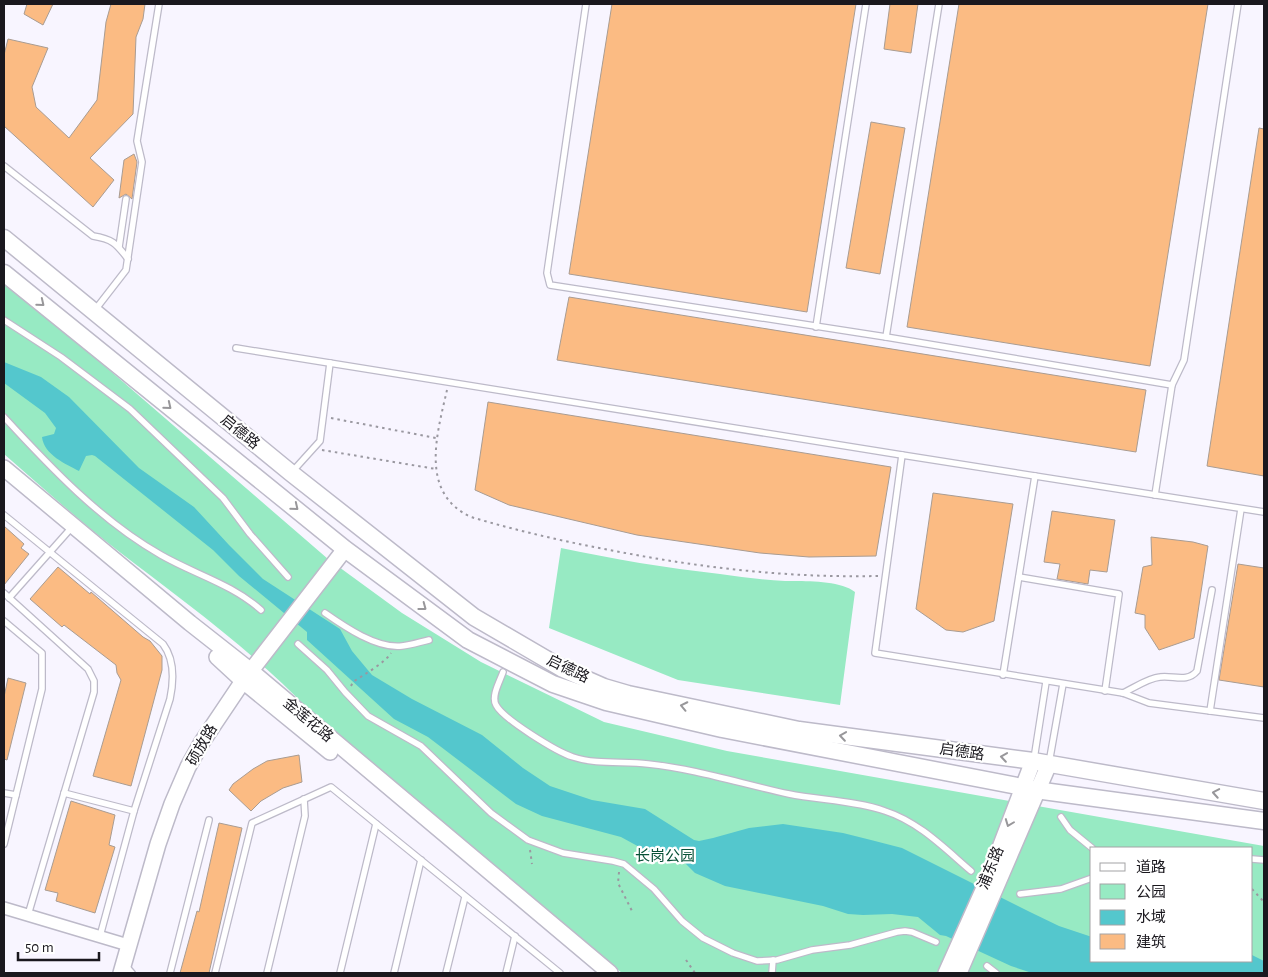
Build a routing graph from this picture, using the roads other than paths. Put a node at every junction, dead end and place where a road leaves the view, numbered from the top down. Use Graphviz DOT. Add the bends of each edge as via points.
graph roads {
  1 [pos="159,4"];
  2 [pos="586,4"];
  3 [pos="866,4"];
  4 [pos="939,4"];
  5 [pos="1238,4"];
  6 [pos="4,166"];
  7 [pos="126,198"];
  8 [pos="4,238"];
  9 [pos="119,247"];
  10 [pos="128,259"];
  11 [pos="4,273"];
  12 [pos="94,312"];
  13 [pos="4,320"];
  14 [pos="816,327"];
  15 [pos="886,337"];
  16 [pos="236,348"];
  17 [pos="330,363"];
  18 [pos="1172,385"];
  19 [pos="4,417"];
  20 [pos="902,455"];
  21 [pos="4,468"];
  22 [pos="291,473"];
  23 [pos="1035,476"];
  24 [pos="4,478"];
  25 [pos="1155,495"];
  26 [pos="1241,509"];
  27 [pos="1264,512"];
  28 [pos="4,515"];
  29 [pos="70,529"];
  30 [pos="345,549"];
  31 [pos="49,552"];
  32 [pos="1019,577"];
  33 [pos="288,578"];
  34 [pos="1212,590"];
  35 [pos="4,593"];
  36 [pos="9,598"];
  37 [pos="261,610"];
  38 [pos="325,613"];
  39 [pos="4,621"];
  40 [pos="429,640"];
  41 [pos="298,644"];
  42 [pos="503,672"];
  43 [pos="1004,675"];
  44 [pos="247,676"];
  45 [pos="1046,682"];
  46 [pos="1063,684"];
  47 [pos="1105,691"];
  48 [pos="1123,693"];
  49 [pos="1210,711"];
  50 [pos="1264,718"];
  51 [pos="1041,763"];
  52 [pos="1031,789"];
  53 [pos="4,793"];
  54 [pos="64,793"];
  55 [pos="16,795"];
  56 [pos="304,799"];
  57 [pos="1264,801"];
  58 [pos="134,811"];
  59 [pos="1061,817"];
  60 [pos="209,820"];
  61 [pos="1264,821"];
  62 [pos="376,824"];
  63 [pos="4,844"];
  64 [pos="1091,847"];
  65 [pos="421,860"];
  66 [pos="971,871"];
  67 [pos="1090,879"];
  68 [pos="1020,894"];
  69 [pos="465,897"];
  70 [pos="4,908"];
  71 [pos="28,915"];
  72 [pos="100,936"];
  73 [pos="515,936"];
  74 [pos="936,942"];
  75 [pos="128,945"];
  76 [pos="773,960"];
  77 [pos="987,966"];
  78 [pos="125,970"];
  79 [pos="170,973"];
  80 [pos="215,973"];
  81 [pos="267,973"];
  82 [pos="340,973"];
  83 [pos="394,973"];
  84 [pos="446,973"];
  85 [pos="506,973"];
  86 [pos="560,973"];
  87 [pos="599,973"];
  88 [pos="610,973"];
  89 [pos="772,973"];
  90 [pos="946,973"];
  91 [pos="959,973"];
  92 [pos="996,973"];
  1 -- 10 [label="lane" via="137,141 142,162"];
  2 -- 14 [label="lane" via="547,273 549,283 555,287"];
  3 -- 14 [label="lane"];
  4 -- 15 [label="lane"];
  5 -- 18 [label="lane" via="1184,360"];
  6 -- 9 [label="lane" via="93,236 109,238"];
  7 -- 9 [label="lane"];
  8 -- 12 [label="main road, 启德路"];
  9 -- 10 [label="lane"];
  10 -- 12 [label="lane" via="126,270"];
  11 -- 30 [label="main road, 启德路, one-way"];
  12 -- 22 [label="main road, 启德路"];
  13 -- 33 [label="lane" via="61,357 130,410 223,498"];
  14 -- 15 [label="lane"];
  15 -- 18 [label="lane"];
  16 -- 17 [label="lane"];
  17 -- 20 [label="lane"];
  17 -- 22 [label="lane" via="320,441"];
  18 -- 25 [label="lane"];
  19 -- 37 [label="lane" via="56,472 120,529 161,555 234,590"];
  20 -- 23 [label="lane"];
  20 -- 43 [label="lane" via="875,653"];
  21 -- 29 [label="street, 金莲花路"];
  51 -- 22 [label="main road, 启德路, one-way" via="798,730 604,686 563,669 474,617"];
  23 -- 25 [label="lane"];
  23 -- 32 [label="lane"];
  24 -- 29 [label="street, 金莲花路"];
  25 -- 26 [label="lane"];
  26 -- 27 [label="lane"];
  26 -- 49 [label="lane"];
  28 -- 31 [label="lane"];
  29 -- 31 [label="lane"];
  29 -- 44 [label="street, 金莲花路" via="146,597"];
  30 -- 44 [label="street, 硕放路"];
  30 -- 52 [label="main road, 启德路, one-way" via="468,640 553,684 606,702 722,729"];
  31 -- 36 [label="lane"];
  31 -- 58 [label="lane" via="163,644 171,659 173,686 170,699"];
  32 -- 43 [label="lane"];
  32 -- 47 [label="lane" via="1119,594"];
  34 -- 48 [label="lane" via="1197,671 1186,678 1162,676"];
  35 -- 36 [label="lane"];
  36 -- 54 [label="lane" via="88,669 94,681 94,692"];
  38 -- 40 [label="lane" via="374,642 402,646"];
  39 -- 55 [label="lane" via="42,653 42,689"];
  41 -- 76 [label="lane" via="327,670 368,716 421,746 491,813 528,840 563,853 622,864 654,889 682,921 703,938 757,961"];
  42 -- 66 [label="lane" via="495,694 496,704 502,712 539,740 566,754 584,759 655,765 885,811 922,829"];
  43 -- 45 [label="lane"];
  44 -- 75 [label="street, 硕放路" via="202,742 175,797"];
  44 -- 87 [label="street, 金莲花路"];
  44 -- 88 [label="street, 金莲花路"];
  45 -- 46 [label="lane"];
  45 -- 51 [label="lane"];
  46 -- 47 [label="lane"];
  46 -- 51 [label="lane"];
  47 -- 48 [label="lane"];
  48 -- 49 [label="lane" via="1149,703"];
  49 -- 50 [label="lane"];
  51 -- 52 [label="street, 浦东路"];
  57 -- 51 [label="main road, 启德路, one-way"];
  52 -- 61 [label="main road, 启德路"];
  52 -- 90 [label="street, 浦东路, one-way"];
  52 -- 91 [label="street, 浦东路"];
  53 -- 55 [label="lane"];
  54 -- 58 [label="lane"];
  54 -- 71 [label="lane"];
  55 -- 63 [label="lane"];
  56 -- 62 [label="lane" via="331,787"];
  56 -- 80 [label="lane" via="252,823"];
  56 -- 81 [label="lane" via="305,816"];
  58 -- 72 [label="lane"];
  59 -- 64 [label="lane" via="1070,830"];
  60 -- 79 [label="lane"];
  62 -- 65 [label="lane"];
  62 -- 82 [label="lane"];
  65 -- 69 [label="lane"];
  65 -- 83 [label="lane"];
  67 -- 68 [label="lane" via="1061,890"];
  69 -- 73 [label="lane"];
  69 -- 84 [label="lane"];
  70 -- 71 [label="street"];
  71 -- 72 [label="street"];
  72 -- 75 [label="street"];
  73 -- 85 [label="lane"];
  73 -- 86 [label="lane"];
  74 -- 76 [label="lane" via="912,932 897,932"];
  75 -- 78 [label="street, 硕放路"];
  76 -- 89 [label="lane"];
  77 -- 92 [label="lane"];
}
